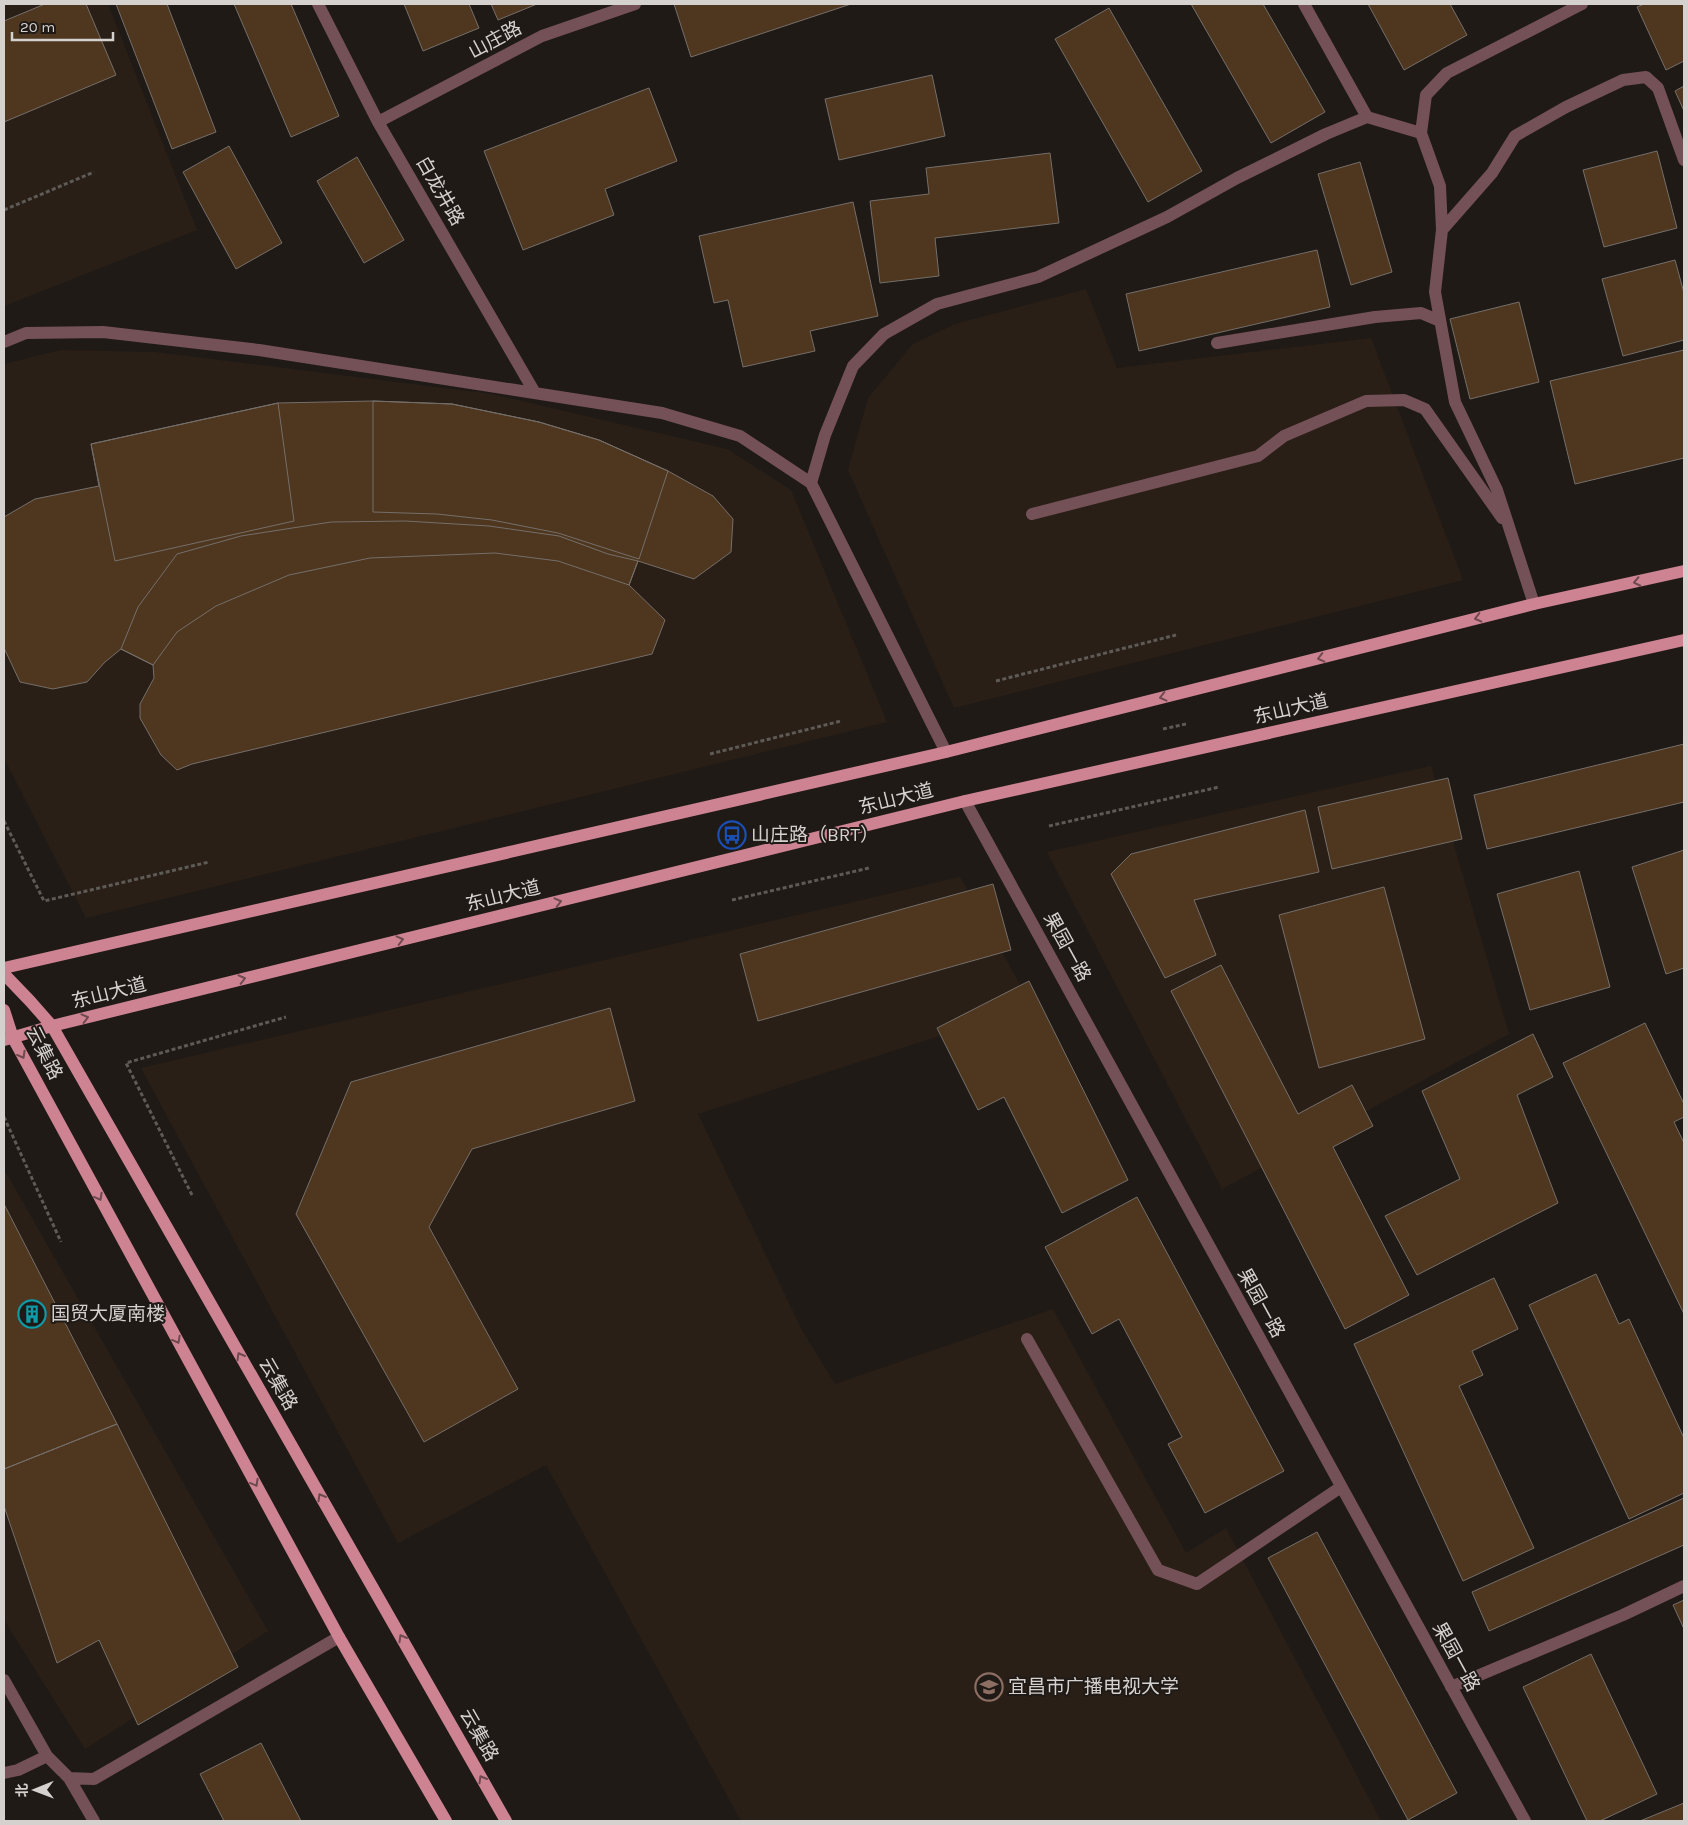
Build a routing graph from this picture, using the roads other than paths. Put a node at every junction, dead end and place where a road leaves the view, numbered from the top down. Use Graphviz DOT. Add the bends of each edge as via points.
graph roads {
  1 [pos="318,4"];
  2 [pos="635,4"];
  3 [pos="1304,4"];
  4 [pos="1582,4"];
  5 [pos="1368,117"];
  6 [pos="378,122"];
  7 [pos="1421,133"];
  8 [pos="1684,160"];
  9 [pos="1442,230"];
  10 [pos="1440,321"];
  11 [pos="4,342"];
  12 [pos="1217,343"];
  13 [pos="535,393"];
  14 [pos="811,483"];
  15 [pos="1032,514"];
  16 [pos="1509,528"];
  17 [pos="1684,571"];
  18 [pos="1534,604"];
  19 [pos="1684,640"];
  20 [pos="946,752"];
  21 [pos="965,801"];
  22 [pos="4,968"];
  23 [pos="4,974"];
  24 [pos="4,1010"];
  25 [pos="52,1026"];
  26 [pos="8,1039"];
  27 [pos="1027,1338"];
  28 [pos="1341,1487"];
  29 [pos="1684,1586"];
  30 [pos="339,1637"];
  31 [pos="4,1680"];
  32 [pos="1451,1687"];
  33 [pos="47,1756"];
  34 [pos="4,1773"];
  35 [pos="69,1778"];
  36 [pos="94,1821"];
  37 [pos="446,1821"];
  38 [pos="506,1821"];
  39 [pos="1525,1821"];
  1 -- 6 [label="street, 白龙井路"];
  2 -- 6 [label="street, 山庄路" via="542,36"];
  3 -- 5 [label="street"];
  4 -- 7 [label="street" via="1447,73 1426,95"];
  5 -- 7 [label="street"];
  5 -- 14 [label="street" via="1326,134 1167,217 1038,277 937,304 884,334 853,366 825,435"];
  6 -- 13 [label="street, 白龙井路"];
  7 -- 9 [label="street" via="1440,186"];
  8 -- 9 [label="street" via="1658,88 1646,76 1623,80 1515,136 1492,173"];
  9 -- 10 [label="street" via="1435,292"];
  10 -- 12 [label="street" via="1421,313"];
  10 -- 16 [label="street" via="1455,402 1497,490"];
  11 -- 13 [label="street" via="26,333 103,332 259,350"];
  13 -- 14 [label="street" via="662,413 740,436"];
  14 -- 20 [label="street"];
  15 -- 16 [label="street" via="1258,456 1284,436 1366,401 1404,400 1425,410"];
  16 -- 18 [label="street"];
  17 -- 18 [label="main road, 东山大道, one-way"];
  18 -- 20 [label="main road, 东山大道, one-way"];
  19 -- 21 [label="main road, 东山大道"];
  20 -- 22 [label="main road, 东山大道"];
  25 -- 21 [label="main road, 东山大道, one-way"];
  21 -- 28 [label="street, 果园一路"];
  23 -- 25 [label="main road, 云集路"];
  24 -- 26 [label="main road, 云集路"];
  25 -- 26 [label="main road, 东山大道"];
  38 -- 25 [label="main road, 云集路, one-way"];
  26 -- 30 [label="main road, 云集路, one-way"];
  27 -- 28 [label="street" via="1158,1570 1197,1584"];
  28 -- 32 [label="street, 果园一路"];
  29 -- 32 [label="street"];
  30 -- 35 [label="street" via="94,1779"];
  30 -- 37 [label="main road, 云集路"];
  31 -- 33 [label="street"];
  32 -- 39 [label="street, 果园一路"];
  33 -- 34 [label="street"];
  33 -- 35 [label="street"];
  35 -- 36 [label="street"];
}
